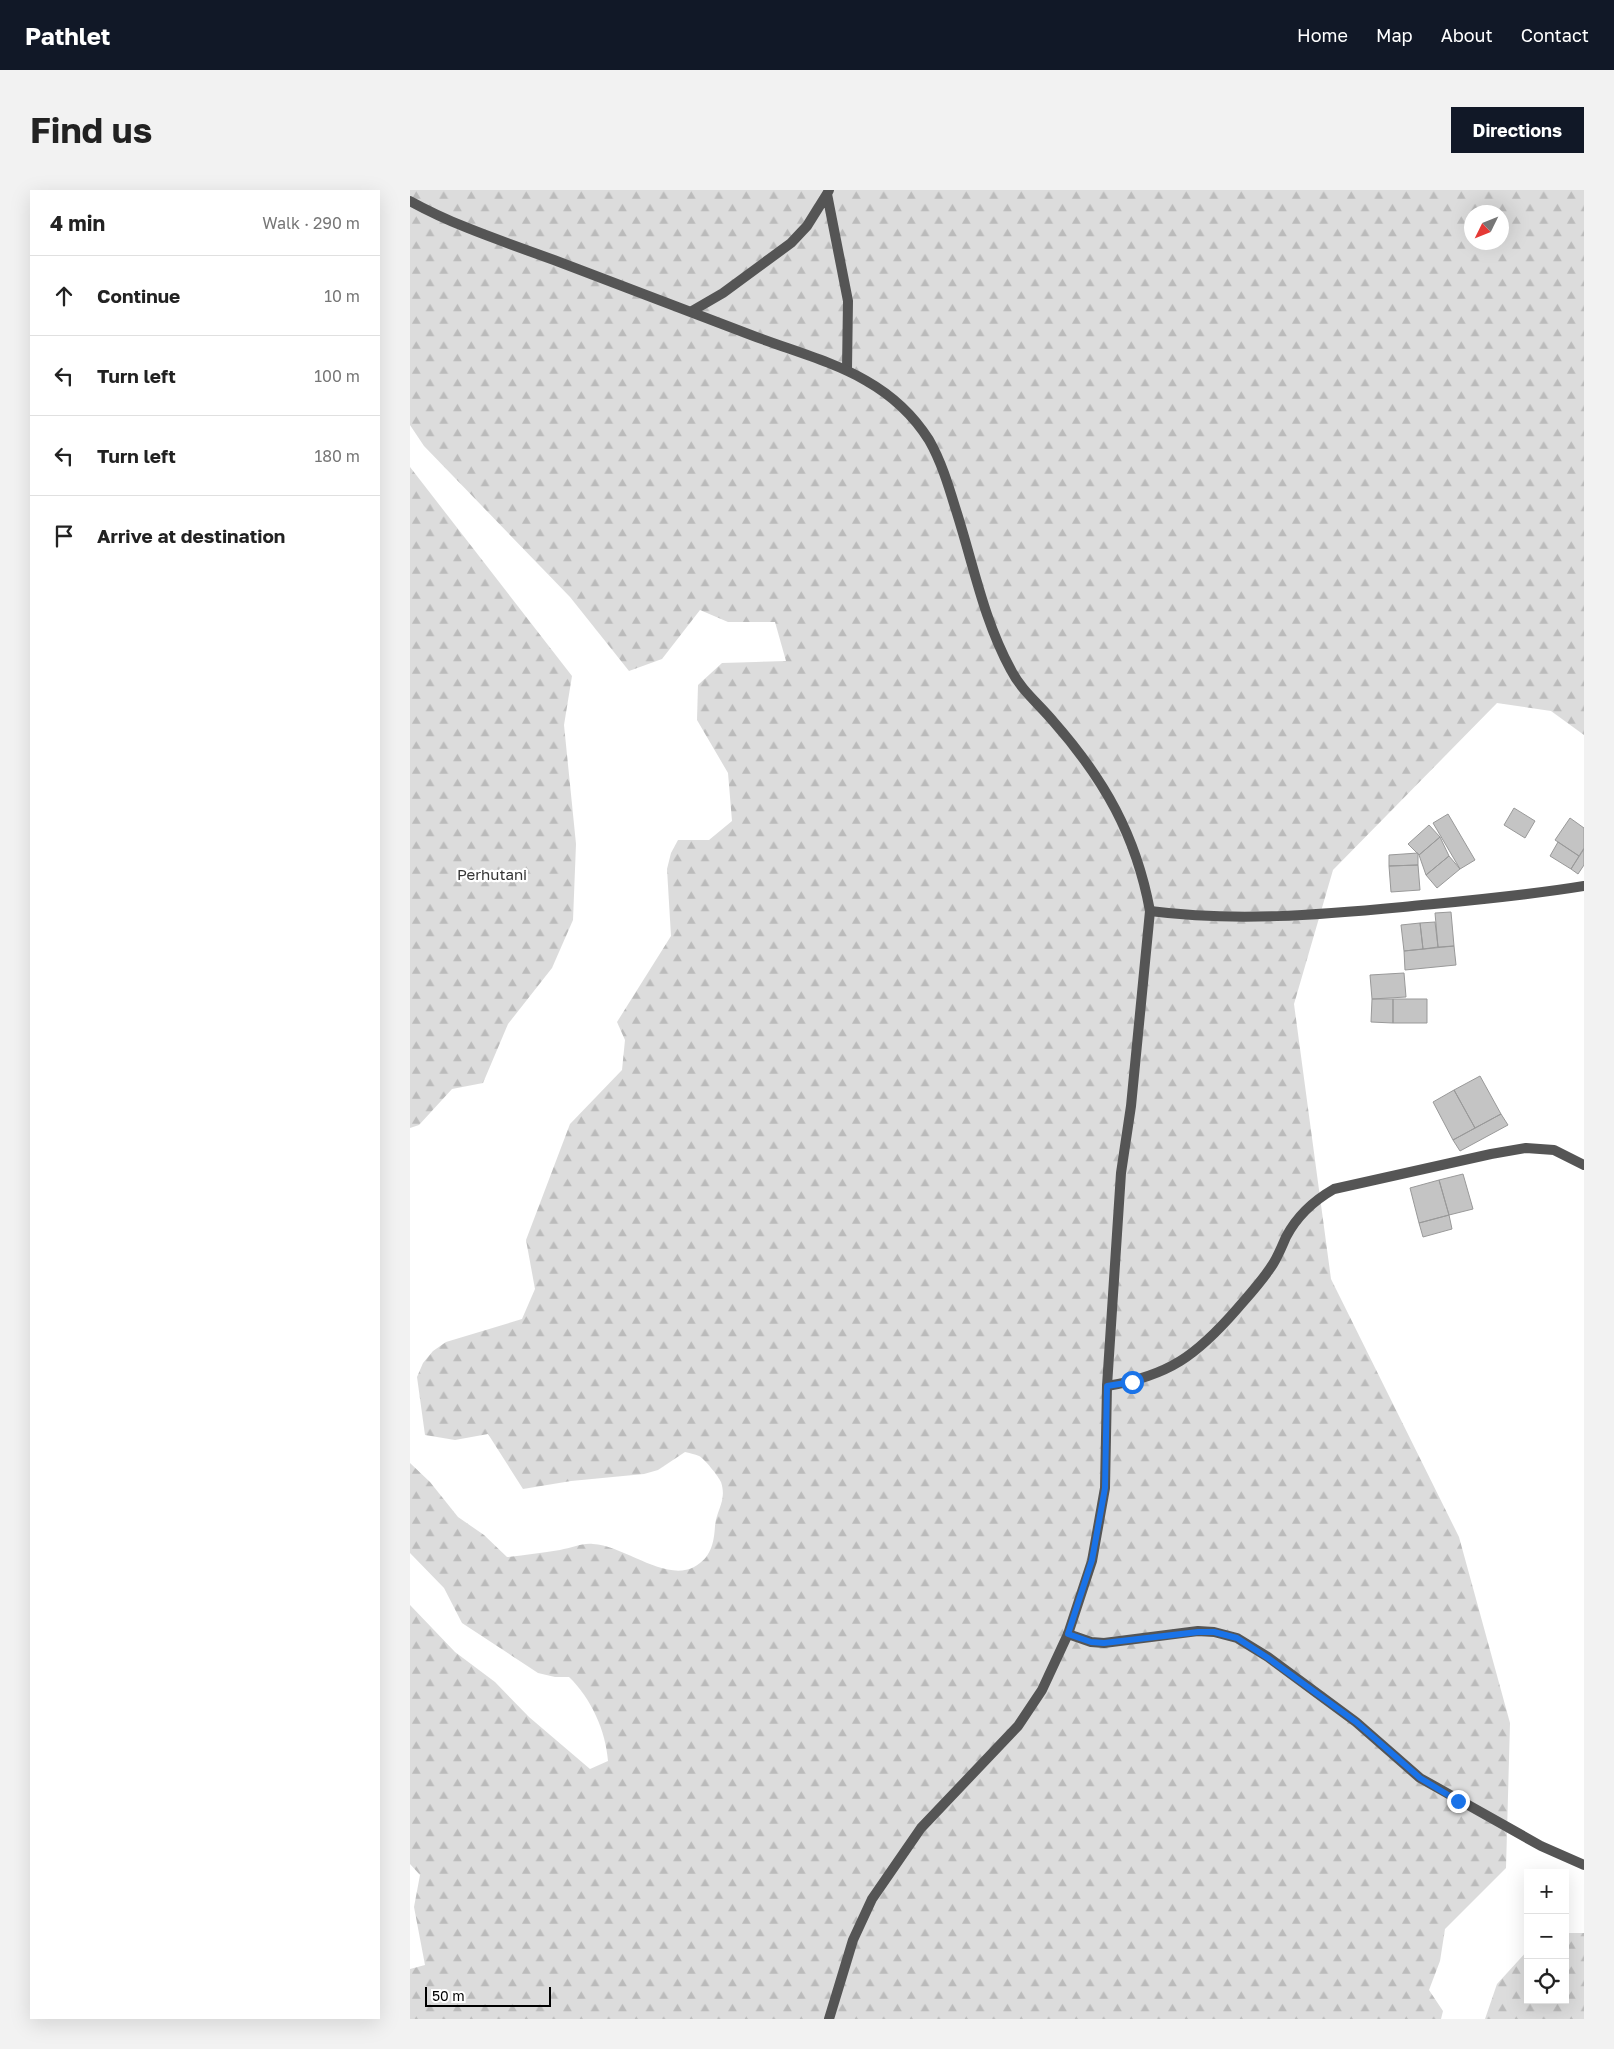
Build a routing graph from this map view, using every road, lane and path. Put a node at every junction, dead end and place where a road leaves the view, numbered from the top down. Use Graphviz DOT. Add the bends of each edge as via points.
graph roads {
  1 [pos="828,192"];
  2 [pos="410,200"];
  3 [pos="692,312"];
  4 [pos="846,369"];
  5 [pos="1584,886"];
  6 [pos="1150,911"];
  7 [pos="1584,1165"];
  8 [pos="1107,1386"];
  9 [pos="1068,1634"];
  10 [pos="1584,1865"];
  11 [pos="829,2019"];
  1 -- 3 [label="street" via="807,226 791,243"];
  1 -- 4 [label="street" via="848,301"];
  2 -- 3 [label="street" via="475,230"];
  3 -- 4 [label="street"];
  4 -- 6 [label="street" via="889,396 916,423 932,446 945,475 977,583 1007,663 1015,679 1054,721 1100,781 1118,812 1140,862"];
  5 -- 6 [label="street" via="1354,912 1240,917"];
  6 -- 8 [label="street" via="1131,1106 1121,1173"];
  7 -- 8 [label="street" via="1554,1150 1526,1148 1334,1189 1304,1211 1273,1264 1207,1342 1193,1354 1158,1373"];
  8 -- 9 [label="street" via="1105,1488 1092,1560"];
  9 -- 10 [label="street" via="1104,1643 1198,1632 1237,1638 1356,1722 1420,1778 1533,1842"];
  9 -- 11 [label="street" via="1042,1690 1018,1726 921,1828 872,1899 853,1940"];
}
